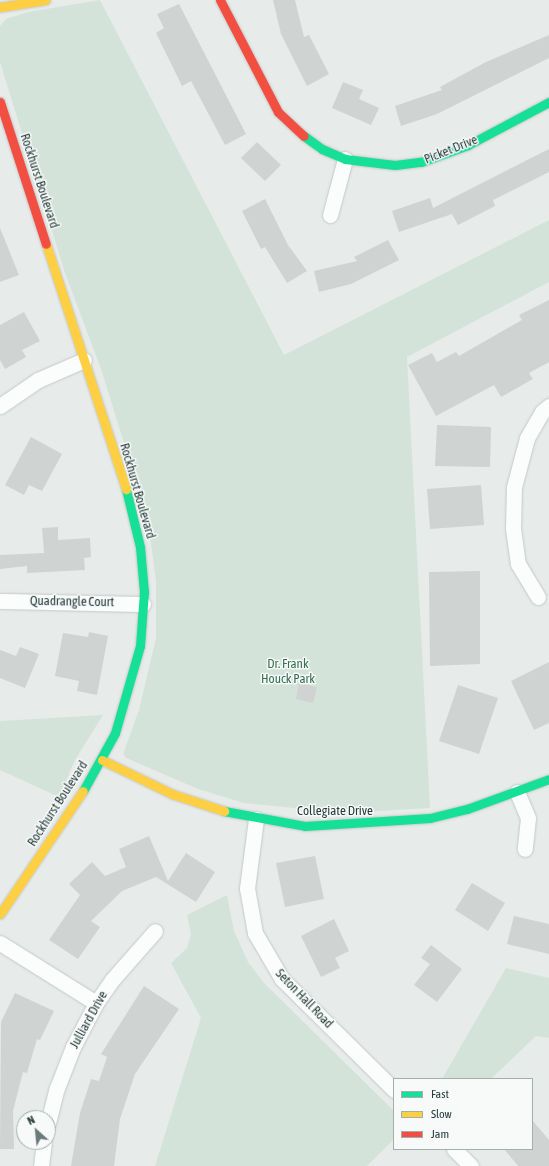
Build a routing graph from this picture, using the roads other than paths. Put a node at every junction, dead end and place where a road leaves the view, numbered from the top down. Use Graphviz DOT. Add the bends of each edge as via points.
graph roads {
  1 [pos="45,0"];
  2 [pos="220,0"];
  3 [pos="0,7"];
  4 [pos="0,102"];
  5 [pos="549,102"];
  6 [pos="345,159"];
  7 [pos="330,215"];
  8 [pos="84,360"];
  9 [pos="0,406"];
  10 [pos="549,406"];
  11 [pos="538,597"];
  12 [pos="0,601"];
  13 [pos="144,604"];
  14 [pos="102,760"];
  15 [pos="549,779"];
  16 [pos="517,792"];
  17 [pos="256,819"];
  18 [pos="525,849"];
  19 [pos="0,914"];
  20 [pos="155,931"];
  21 [pos="0,943"];
  22 [pos="96,1003"];
  23 [pos="393,1089"];
  24 [pos="51,1110"];
  25 [pos="43,1150"];
  26 [pos="455,1150"];
  27 [pos="41,1166"];
  28 [pos="472,1166"];
  1 -- 3 [label="street"];
  2 -- 6 [label="street, Picket Drive" via="278,112 294,129 322,149"];
  4 -- 8 [label="street, Rockhurst Boulevard"];
  5 -- 6 [label="street, Picket Drive" via="468,144 421,162 395,165"];
  6 -- 7 [label="street"];
  8 -- 9 [label="street" via="38,380"];
  8 -- 13 [label="street, Rockhurst Boulevard" via="130,501 140,546"];
  10 -- 11 [label="street" via="542,412 527,438 514,487 513,528 518,564"];
  12 -- 13 [label="street, Quadrangle Court"];
  13 -- 14 [label="street, Rockhurst Boulevard" via="133,679 122,717"];
  14 -- 17 [label="street, Collegiate Drive" via="172,794"];
  14 -- 19 [label="street, Rockhurst Boulevard"];
  15 -- 16 [label="street, Collegiate Drive"];
  16 -- 17 [label="street, Collegiate Drive" via="430,818 388,823 305,826"];
  16 -- 18 [label="street" via="528,818"];
  17 -- 23 [label="street, Seton Hall Road" via="247,888 248,911 261,945 282,979"];
  20 -- 22 [label="street, Julliard Drive" via="112,980"];
  21 -- 22 [label="street"];
  22 -- 24 [label="street, Julliard Drive" via="73,1047"];
  25 -- 27 [label="street"];
  26 -- 28 [label="street"];
}
